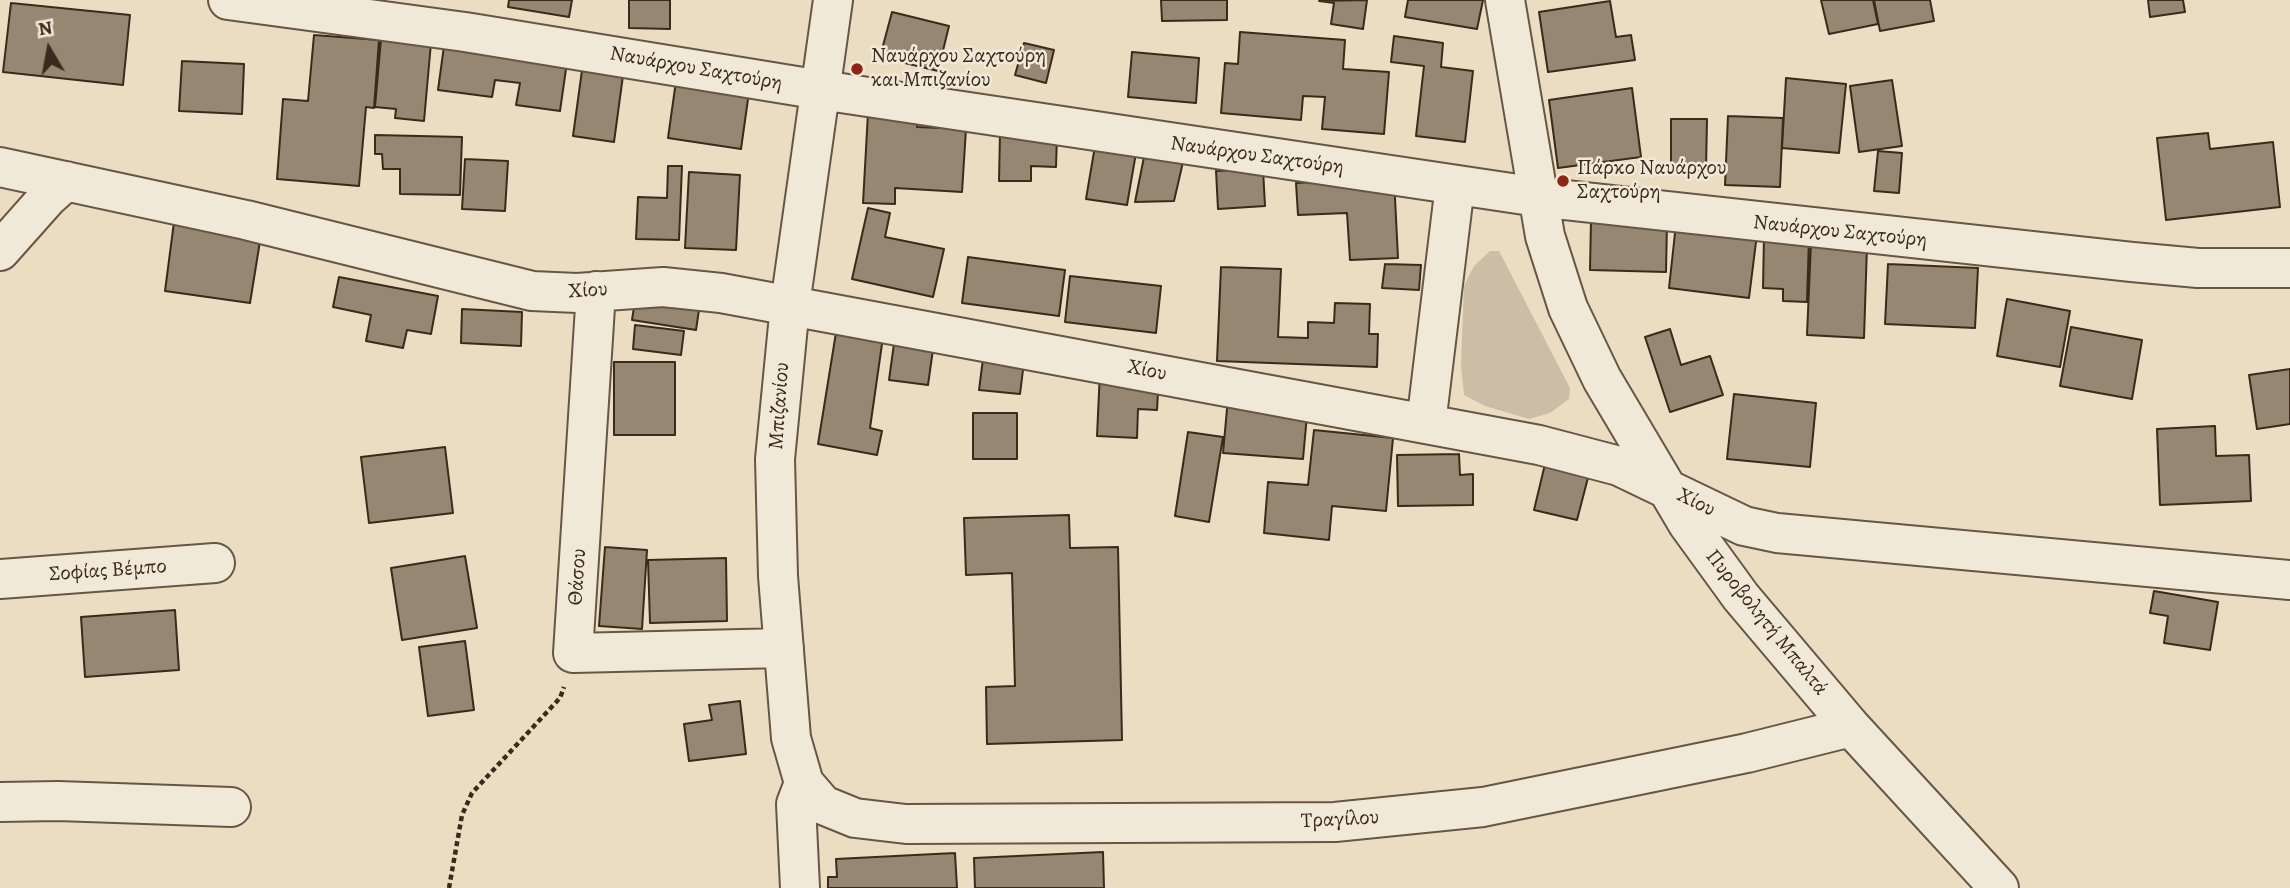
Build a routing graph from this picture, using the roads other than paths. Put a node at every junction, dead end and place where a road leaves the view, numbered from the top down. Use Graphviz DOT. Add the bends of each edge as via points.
graph roads {
  1 [pos="833,0"];
  2 [pos="1504,0"];
  3 [pos="238,1"];
  4 [pos="821,90"];
  5 [pos="0,167"];
  6 [pos="66,181"];
  7 [pos="1455,185"];
  8 [pos="1538,197"];
  9 [pos="0,251"];
  10 [pos="2290,268"];
  11 [pos="596,291"];
  12 [pos="790,305"];
  13 [pos="1426,424"];
  14 [pos="1665,488"];
  15 [pos="215,563"];
  16 [pos="0,579"];
  17 [pos="2290,580"];
  18 [pos="783,648"];
  19 [pos="1851,727"];
  20 [pos="814,794"];
  21 [pos="0,802"];
  22 [pos="231,807"];
  23 [pos="800,888"];
  24 [pos="1999,888"];
  1 -- 4 [label="street, Μπιζανίου"];
  2 -- 8 [label="street, Πυροβολητή Μπαλτά"];
  3 -- 4 [label="street, Ναυάρχου Σαχτούρη"];
  4 -- 7 [label="street, Ναυάρχου Σαχτούρη"];
  4 -- 12 [label="street, Μπιζανίου"];
  5 -- 6 [label="street, Χίου"];
  6 -- 9 [label="street"];
  6 -- 11 [label="street, Χίου" via="509,286 554,294"];
  7 -- 8 [label="street, Ναυάρχου Σαχτούρη"];
  7 -- 13 [label="street"];
  8 -- 10 [label="street, Ναυάρχου Σαχτούρη" via="2132,262"];
  8 -- 14 [label="street, Πυροβολητή Μπαλτά" via="1557,278 1576,327"];
  11 -- 12 [label="street, Χίου" via="663,287"];
  11 -- 18 [label="street, Θάσου" via="573,653"];
  12 -- 13 [label="street, Χίου"];
  12 -- 18 [label="street, Μπιζανίου" via="775,459"];
  13 -- 14 [label="street, Χίου" via="1592,457"];
  14 -- 17 [label="street, Χίου" via="1744,526 1777,533"];
  14 -- 19 [label="street, Πυροβολητή Μπαλτά" via="1741,597"];
  15 -- 16 [label="street, Σοφίας Βέμπο"];
  18 -- 20 [label="street, Μπιζανίου" via="792,738"];
  19 -- 20 [label="street, Τραγίλου" via="1544,796 1362,820 906,824 855,818"];
  19 -- 24 [label="street, Πυροβολητή Μπαλτά"];
  20 -- 23 [label="street" via="796,804"];
  21 -- 22 [label="street"];
}
